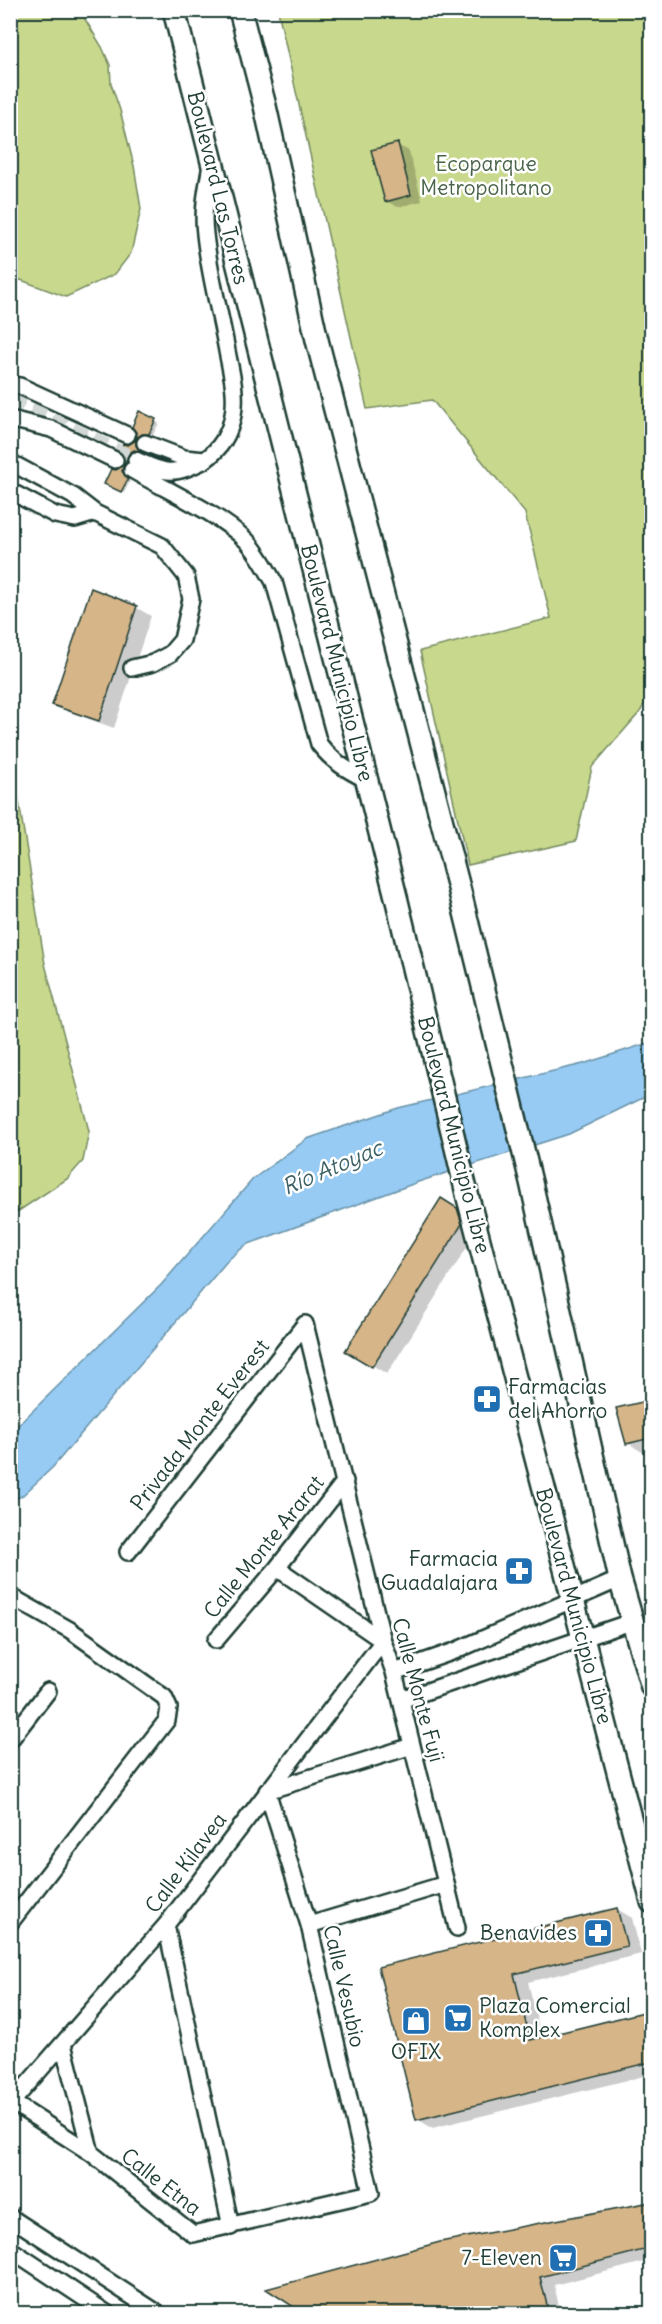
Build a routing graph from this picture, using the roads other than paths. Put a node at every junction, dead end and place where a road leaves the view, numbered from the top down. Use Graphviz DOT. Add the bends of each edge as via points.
graph roads {
  1 [pos="174,10"];
  2 [pos="240,10"];
  3 [pos="212,162"];
  4 [pos="263,366"];
  5 [pos="10,384"];
  6 [pos="14,422"];
  7 [pos="127,435"];
  8 [pos="145,443"];
  9 [pos="115,460"];
  10 [pos="205,460"];
  11 [pos="10,462"];
  12 [pos="10,491"];
  13 [pos="95,513"];
  14 [pos="132,668"];
  15 [pos="367,780"];
  16 [pos="306,1324"];
  17 [pos="345,1481"];
  18 [pos="128,1552"];
  19 [pos="277,1568"];
  20 [pos="620,1579"];
  21 [pos="17,1600"];
  22 [pos="573,1601"];
  23 [pos="631,1622"];
  24 [pos="583,1638"];
  25 [pos="216,1640"];
  26 [pos="383,1641"];
  27 [pos="394,1672"];
  28 [pos="651,1687"];
  29 [pos="48,1691"];
  30 [pos="401,1700"];
  31 [pos="10,1740"];
  32 [pos="412,1746"];
  33 [pos="267,1791"];
  34 [pos="446,1884"];
  35 [pos="651,1902"];
  36 [pos="10,1923"];
  37 [pos="166,1925"];
  38 [pos="309,1925"];
  39 [pos="457,1928"];
  40 [pos="63,2044"];
  41 [pos="11,2101"];
  42 [pos="91,2153"];
  43 [pos="370,2193"];
  44 [pos="10,2217"];
  45 [pos="231,2227"];
  46 [pos="10,2249"];
  47 [pos="108,2313"];
  48 [pos="159,2313"];
  1 -- 3 [label="main road, Boulevard Las Torres"];
  2 -- 20 [label="main road" via="317,340 531,1182"];
  3 -- 4 [label="main road, Boulevard Las Torres"];
  3 -- 10 [label="street" via="205,196 205,232 235,401 229,429 215,452"];
  4 -- 15 [label="main road, Boulevard Municipio Libre"];
  5 -- 7 [label="street"];
  6 -- 9 [label="street" via="51,429"];
  8 -- 10 [label="street" via="184,458"];
  10 -- 15 [label="street" via="180,472 134,465 228,525 259,556 274,582 319,744 331,759"];
  11 -- 13 [label="street" via="73,496"];
  12 -- 13 [label="street" via="55,515 75,519"];
  13 -- 14 [label="street" via="162,546 186,576 191,599 182,640 170,654"];
  15 -- 22 [label="main road, Boulevard Municipio Libre" via="468,1198"];
  16 -- 17 [label="street, Calle Monte Fuji"];
  16 -- 18 [label="street, Privada Monte Everest"];
  17 -- 19 [label="street, Calle Monte Ararat"];
  17 -- 26 [label="street, Calle Monte Fuji"];
  19 -- 25 [label="street, Calle Monte Ararat"];
  19 -- 26 [label="street"];
  20 -- 22 [label="street"];
  20 -- 23 [label="main road"];
  21 -- 36 [label="street" via="70,1630 164,1697 169,1708 166,1720"];
  22 -- 24 [label="main road, Boulevard Municipio Libre"];
  22 -- 27 [label="street"];
  23 -- 24 [label="street"];
  23 -- 28 [label="main road"];
  24 -- 30 [label="street"];
  24 -- 35 [label="main road, Boulevard Municipio Libre"];
  26 -- 27 [label="street, Calle Monte Fuji"];
  26 -- 33 [label="street, Calle Kilavea"];
  27 -- 30 [label="street, Calle Monte Fuji"];
  29 -- 31 [label="street"];
  30 -- 32 [label="street, Calle Monte Fuji"];
  32 -- 33 [label="street"];
  32 -- 34 [label="street, Calle Monte Fuji"];
  33 -- 37 [label="street, Calle Kilavea"];
  33 -- 38 [label="street, Calle Vesubio"];
  34 -- 38 [label="street"];
  34 -- 39 [label="street, Calle Monte Fuji"];
  37 -- 40 [label="street, Calle Kilavea"];
  37 -- 45 [label="street"];
  38 -- 43 [label="street, Calle Vesubio"];
  40 -- 41 [label="street, Calle Kilavea"];
  40 -- 42 [label="street"];
  41 -- 42 [label="street, Calle Etna"];
  42 -- 45 [label="street, Calle Etna" via="190,2233 198,2235"];
  43 -- 45 [label="street, Calle Etna"];
  44 -- 48 [label="street"];
  46 -- 47 [label="street"];
}
